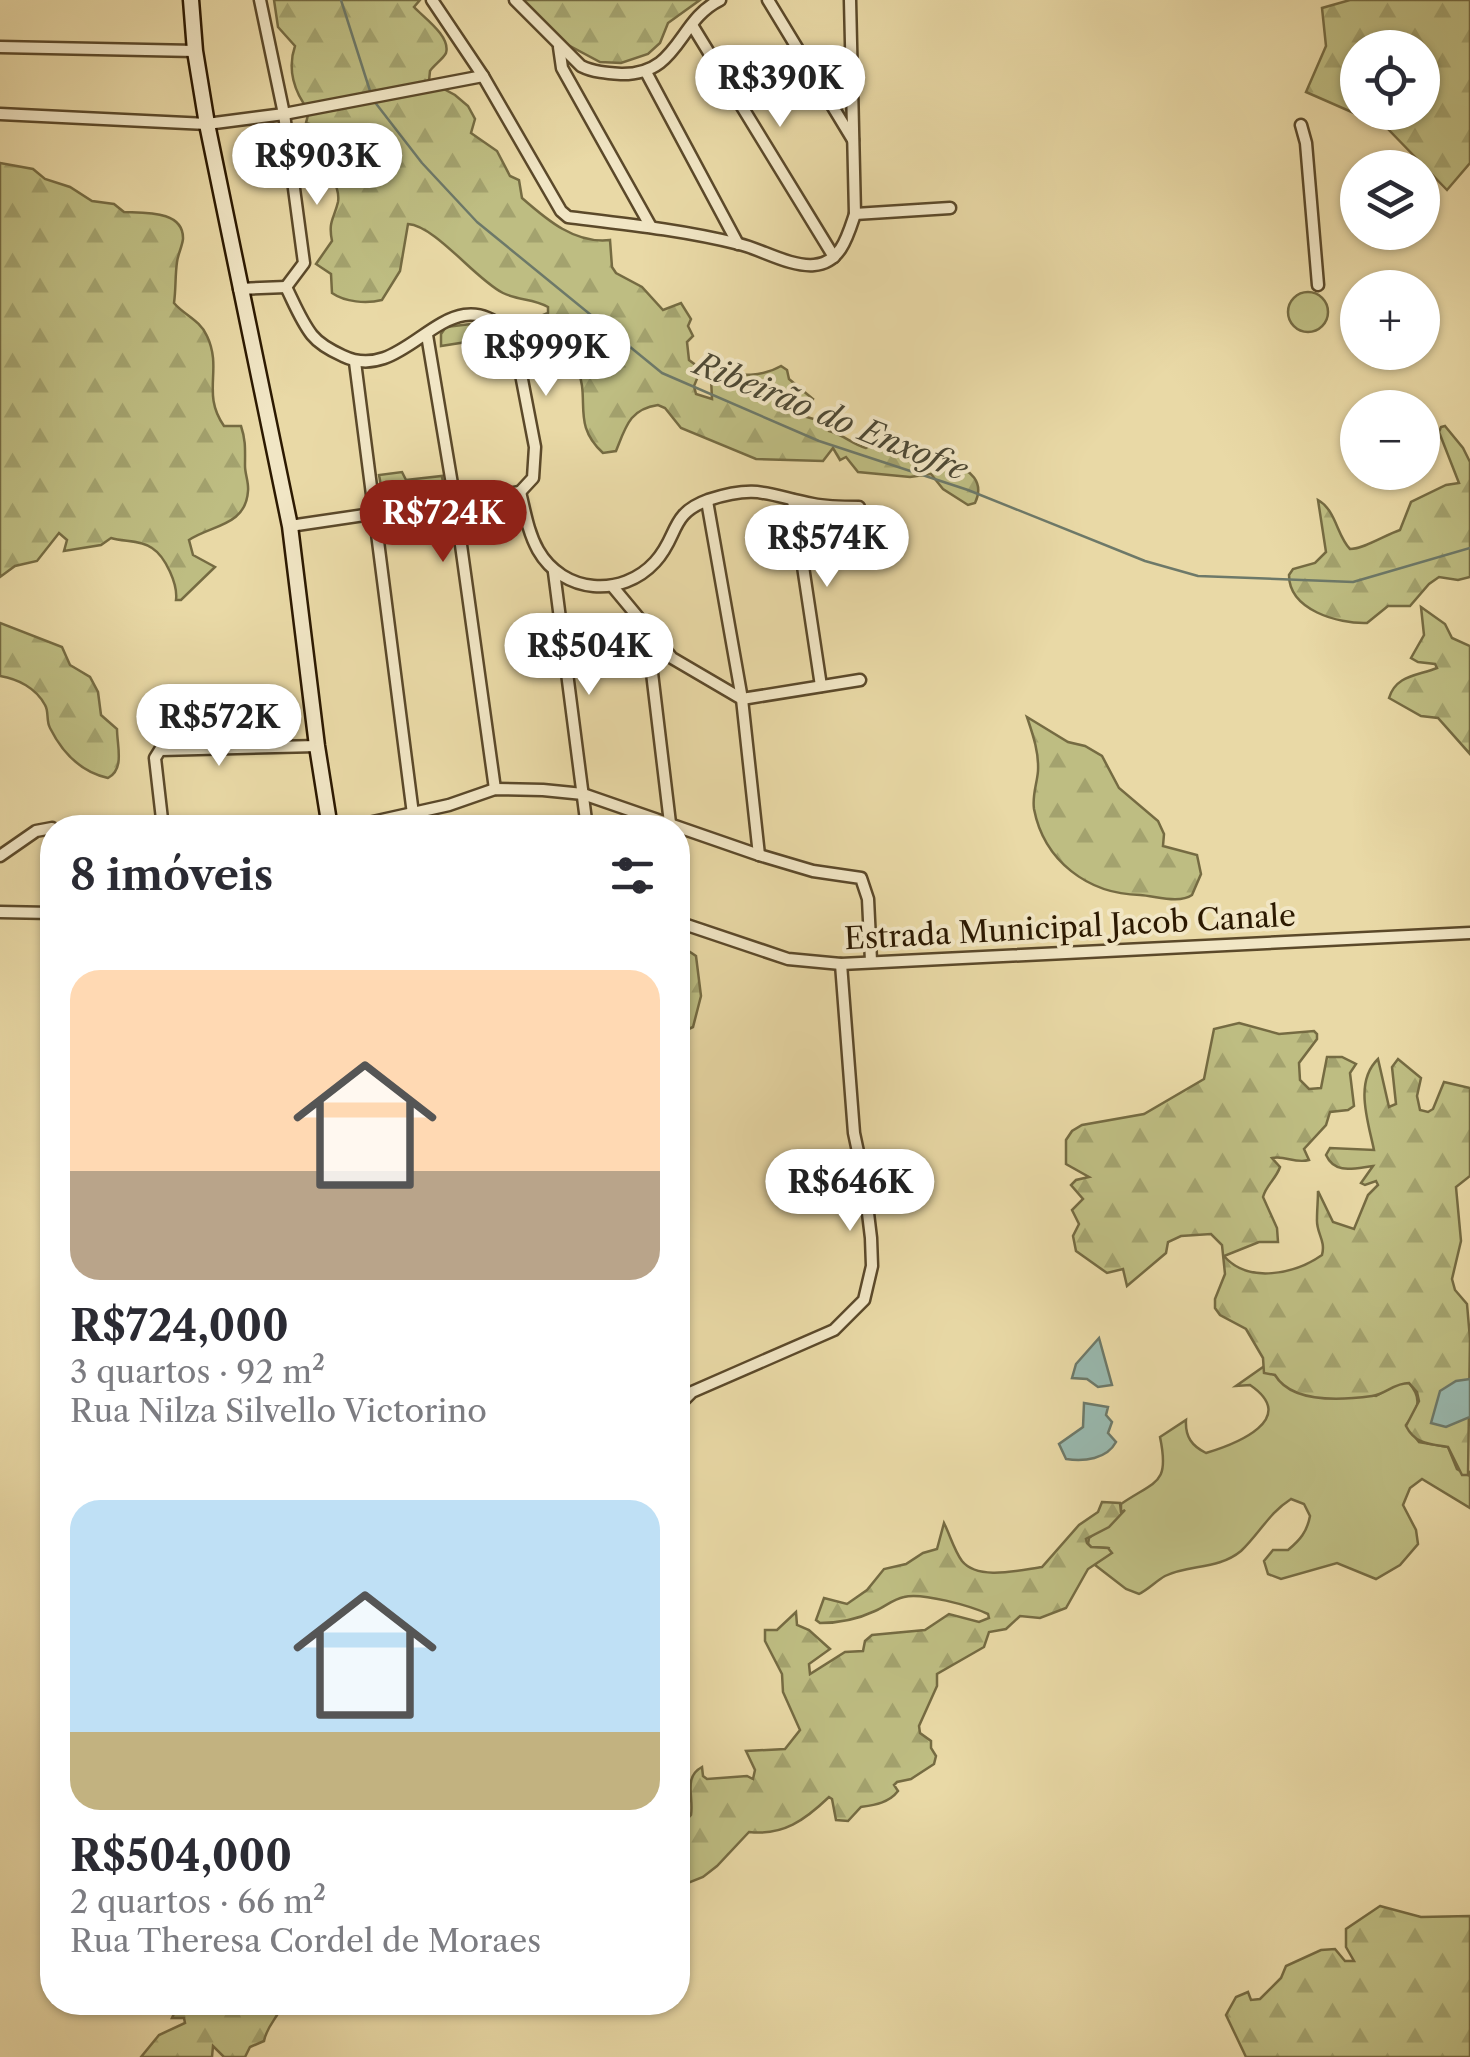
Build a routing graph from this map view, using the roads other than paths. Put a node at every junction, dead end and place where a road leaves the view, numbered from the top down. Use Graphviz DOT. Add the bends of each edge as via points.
graph roads {
  1 [pos="190,0"];
  2 [pos="260,0"];
  3 [pos="432,0"];
  4 [pos="515,0"];
  5 [pos="720,0"];
  6 [pos="768,0"];
  7 [pos="850,0"];
  8 [pos="692,25"];
  9 [pos="559,47"];
  10 [pos="0,48"];
  11 [pos="194,51"];
  12 [pos="646,72"];
  13 [pos="484,76"];
  14 [pos="0,114"];
  15 [pos="284,114"];
  16 [pos="207,124"];
  17 [pos="1301,125"];
  18 [pos="853,141"];
  19 [pos="950,208"];
  20 [pos="855,214"];
  21 [pos="651,227"];
  22 [pos="738,244"];
  23 [pos="834,257"];
  24 [pos="1318,284"];
  25 [pos="286,287"];
  26 [pos="239,289"];
  27 [pos="426,335"];
  28 [pos="354,362"];
  29 [pos="520,492"];
  30 [pos="793,500"];
  31 [pos="707,501"];
  32 [pos="454,502"];
  33 [pos="859,507"];
  34 [pos="374,516"];
  35 [pos="290,526"];
  36 [pos="554,572"];
  37 [pos="613,587"];
  38 [pos="646,631"];
  39 [pos="672,658"];
  40 [pos="654,672"];
  41 [pos="860,680"];
  42 [pos="821,686"];
  43 [pos="742,699"];
  44 [pos="317,746"];
  45 [pos="495,789"];
  46 [pos="583,794"];
  47 [pos="413,814"];
  48 [pos="162,815"];
  49 [pos="328,815"];
  50 [pos="408,815"];
  51 [pos="585,815"];
  52 [pos="646,815"];
  53 [pos="669,815"];
  54 [pos="40,830"];
  55 [pos="690,830"];
  56 [pos="759,855"];
  57 [pos="0,856"];
  58 [pos="0,912"];
  59 [pos="40,913"];
  60 [pos="690,926"];
  61 [pos="1470,933"];
  62 [pos="871,962"];
  63 [pos="842,964"];
  64 [pos="690,1394"];
  1 -- 11 [label="street"];
  2 -- 15 [label="street"];
  3 -- 13 [label="street"];
  4 -- 9 [label="street"];
  5 -- 8 [label="street"];
  6 -- 18 [label="street"];
  7 -- 18 [label="street"];
  8 -- 12 [label="street" via="671,55"];
  8 -- 23 [label="street"];
  9 -- 12 [label="street" via="588,70"];
  9 -- 21 [label="street" via="562,68"];
  10 -- 11 [label="street"];
  11 -- 16 [label="street"];
  12 -- 22 [label="street"];
  13 -- 15 [label="street"];
  13 -- 21 [label="street" via="561,211"];
  14 -- 16 [label="street"];
  15 -- 16 [label="street"];
  15 -- 25 [label="street" via="304,263"];
  16 -- 26 [label="street"];
  17 -- 24 [label="street"];
  18 -- 20 [label="street"];
  19 -- 20 [label="street"];
  20 -- 23 [label="street"];
  21 -- 22 [label="street"];
  22 -- 23 [label="street" via="801,264"];
  25 -- 26 [label="street"];
  25 -- 28 [label="street" via="313,336"];
  26 -- 35 [label="street"];
  27 -- 28 [label="street" via="400,351"];
  27 -- 29 [label="street" via="448,318 480,314 514,338 536,468"];
  27 -- 32 [label="street"];
  28 -- 34 [label="street"];
  29 -- 32 [label="street"];
  29 -- 36 [label="street" via="529,532"];
  30 -- 31 [label="street" via="762,490"];
  30 -- 33 [label="street"];
  30 -- 42 [label="street"];
  31 -- 37 [label="street" via="679,517 652,566"];
  31 -- 43 [label="street"];
  32 -- 34 [label="street"];
  32 -- 45 [label="street"];
  34 -- 35 [label="street"];
  34 -- 47 [label="street"];
  35 -- 44 [label="street"];
  36 -- 37 [label="street"];
  36 -- 46 [label="street"];
  37 -- 38 [label="street"];
  38 -- 39 [label="street"];
  38 -- 40 [label="street"];
  39 -- 40 [label="street"];
  39 -- 43 [label="street"];
  40 -- 53 [label="street"];
  41 -- 42 [label="street"];
  42 -- 43 [label="street"];
  43 -- 56 [label="street"];
  44 -- 48 [label="street" via="160,750 155,758"];
  44 -- 49 [label="street"];
  45 -- 46 [label="street"];
  45 -- 47 [label="street"];
  46 -- 51 [label="street"];
  46 -- 52 [label="street"];
  47 -- 50 [label="street"];
  54 -- 57 [label="street"];
  55 -- 56 [label="street"];
  56 -- 62 [label="street" via="861,878"];
  58 -- 59 [label="street"];
  60 -- 63 [label="street, Estrada Municipal Jacob Canale" via="788,959"];
  61 -- 62 [label="street, Estrada Municipal Jacob Canale"];
  62 -- 63 [label="street, Estrada Municipal Jacob Canale"];
  63 -- 64 [label="street" via="854,1133 871,1238 864,1300 834,1330"];
}
